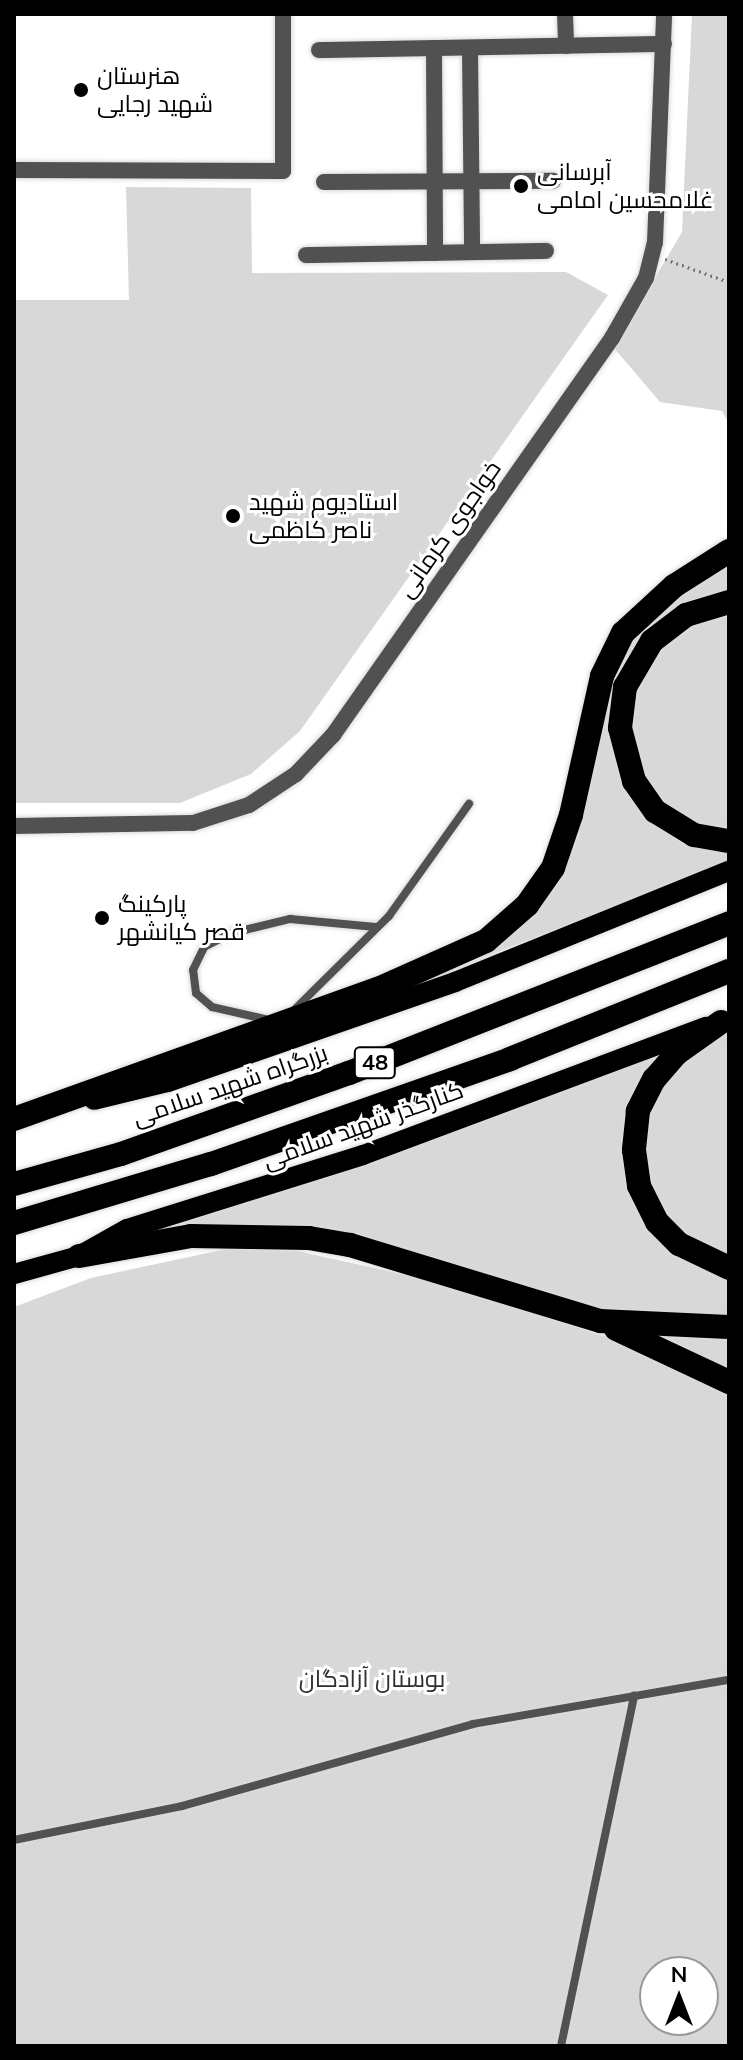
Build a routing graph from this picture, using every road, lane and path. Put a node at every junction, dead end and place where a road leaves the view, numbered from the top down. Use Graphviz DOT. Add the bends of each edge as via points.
graph roads {
  1 [pos="283,14"];
  2 [pos="565,14"];
  3 [pos="664,14"];
  4 [pos="729,43"];
  5 [pos="664,44"];
  6 [pos="566,46"];
  7 [pos="434,48"];
  8 [pos="470,48"];
  9 [pos="319,50"];
  10 [pos="729,66"];
  11 [pos="14,170"];
  12 [pos="435,181"];
  13 [pos="471,181"];
  14 [pos="553,181"];
  15 [pos="324,182"];
  16 [pos="546,251"];
  17 [pos="472,252"];
  18 [pos="435,253"];
  19 [pos="652,254"];
  20 [pos="306,255"];
  21 [pos="729,282"];
  22 [pos="729,551"];
  23 [pos="729,602"];
  24 [pos="469,804"];
  25 [pos="14,826"];
  26 [pos="729,841"];
  27 [pos="729,871"];
  28 [pos="729,923"];
  29 [pos="376,927"];
  30 [pos="729,971"];
  31 [pos="725,1020"];
  32 [pos="282,1021"];
  33 [pos="14,1120"];
  34 [pos="14,1184"];
  35 [pos="14,1223"];
  36 [pos="79,1256"];
  37 [pos="729,1268"];
  38 [pos="14,1274"];
  39 [pos="600,1321"];
  40 [pos="729,1327"];
  41 [pos="729,1382"];
  42 [pos="729,1680"];
  43 [pos="634,1696"];
  44 [pos="14,1840"];
  45 [pos="561,2046"];
  1 -- 11 [label="street" via="283,171"];
  2 -- 6 [label="street"];
  3 -- 5 [label="street, خواجوی کرمانی"];
  4 -- 10 [label="path"];
  5 -- 6 [label="street"];
  5 -- 19 [label="street, خواجوی کرمانی"];
  6 -- 8 [label="street"];
  7 -- 8 [label="street"];
  7 -- 9 [label="street"];
  7 -- 12 [label="street"];
  8 -- 13 [label="street"];
  12 -- 13 [label="street"];
  12 -- 15 [label="street"];
  12 -- 18 [label="street"];
  13 -- 14 [label="street"];
  13 -- 17 [label="street"];
  16 -- 17 [label="street"];
  17 -- 18 [label="street"];
  18 -- 20 [label="street"];
  19 -- 21 [label="path"];
  19 -- 25 [label="street, خواجوی کرمانی" via="646,278 612,338 333,735 296,774 249,805 193,823"];
  22 -- 32 [label="highway" via="674,586 623,633 602,676 563,844 527,905 464,955"];
  23 -- 26 [label="highway" via="686,615 660,632 625,687 620,728 634,781 655,811 694,835"];
  24 -- 29 [label="lane"];
  27 -- 33 [label="main road" via="455,982 281,1044 168,1082"];
  28 -- 34 [label="highway, بزرگراه شهید سلامی / 48" via="349,1073 121,1154"];
  29 -- 32 [label="lane"];
  29 -- 32 [label="lane" via="290,919 232,933 204,947 193,970 196,993 225,1012"];
  30 -- 35 [label="highway, 48" via="510,1059 226,1159"];
  31 -- 36 [label="main road, کنارگذر شهید سلامی" via="363,1155 127,1229"];
  31 -- 37 [label="highway" via="677,1053 654,1079 638,1111 634,1150 639,1186 657,1222 679,1244"];
  32 -- 33 [label="highway"];
  36 -- 38 [label="main road, کنارگذر شهید سلامی"];
  36 -- 39 [label="highway" via="191,1236 309,1238 350,1245"];
  39 -- 40 [label="highway"];
  39 -- 41 [label="highway"];
  42 -- 43 [label="lane"];
  43 -- 44 [label="lane" via="473,1724 182,1806"];
  43 -- 45 [label="lane"];
}
